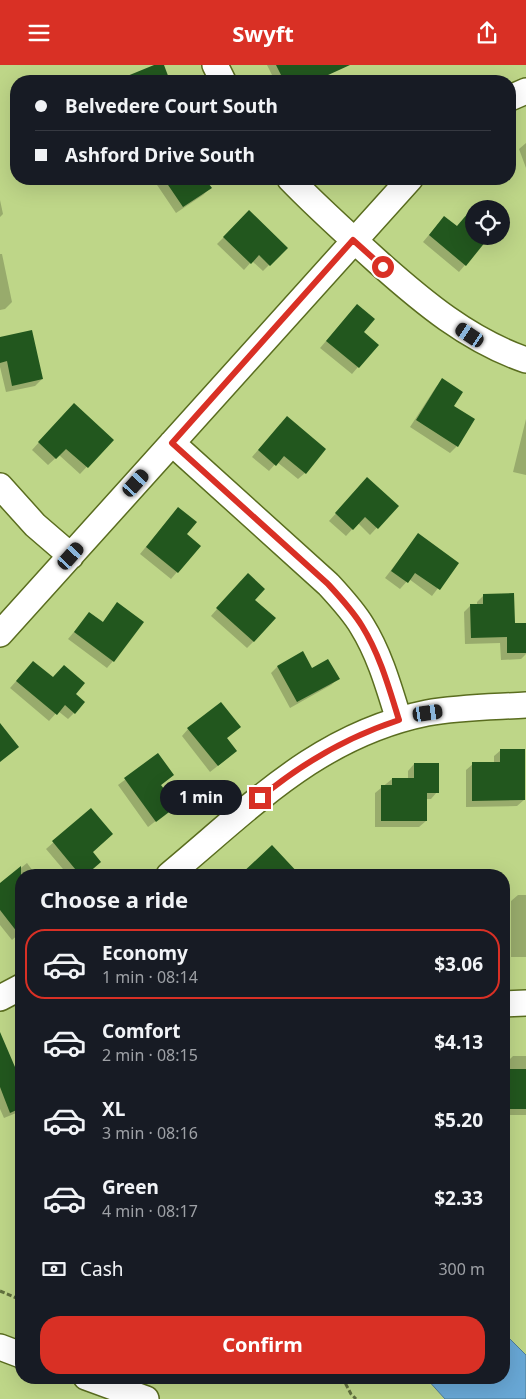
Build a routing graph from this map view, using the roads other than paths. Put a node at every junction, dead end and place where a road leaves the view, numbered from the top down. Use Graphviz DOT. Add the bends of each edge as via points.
graph roads {
  1 [pos="296,185"];
  2 [pos="404,185"];
  3 [pos="353,240"];
  4 [pos="526,360"];
  5 [pos="172,443"];
  6 [pos="0,486"];
  7 [pos="71,556"];
  8 [pos="0,634"];
  9 [pos="526,705"];
  10 [pos="399,720"];
  11 [pos="177,869"];
  12 [pos="15,990"];
  13 [pos="0,998"];
  14 [pos="526,1003"];
  15 [pos="510,1004"];
  16 [pos="0,1347"];
  17 [pos="15,1353"];
  18 [pos="105,1384"];
  19 [pos="146,1399"];
  1 -- 3 [label="street"];
  2 -- 3 [label="street"];
  3 -- 4 [label="street" via="410,290 470,335"];
  3 -- 5 [label="street"];
  5 -- 7 [label="street"];
  5 -- 10 [label="street" via="345,602 376,651"];
  6 -- 7 [label="street" via="35,525"];
  7 -- 8 [label="street"];
  9 -- 10 [label="street" via="462,708"];
  10 -- 11 [label="street" via="351,738 304,764"];
  12 -- 13 [label="street"];
  14 -- 15 [label="street"];
  16 -- 17 [label="street"];
  18 -- 19 [label="street"];
}
